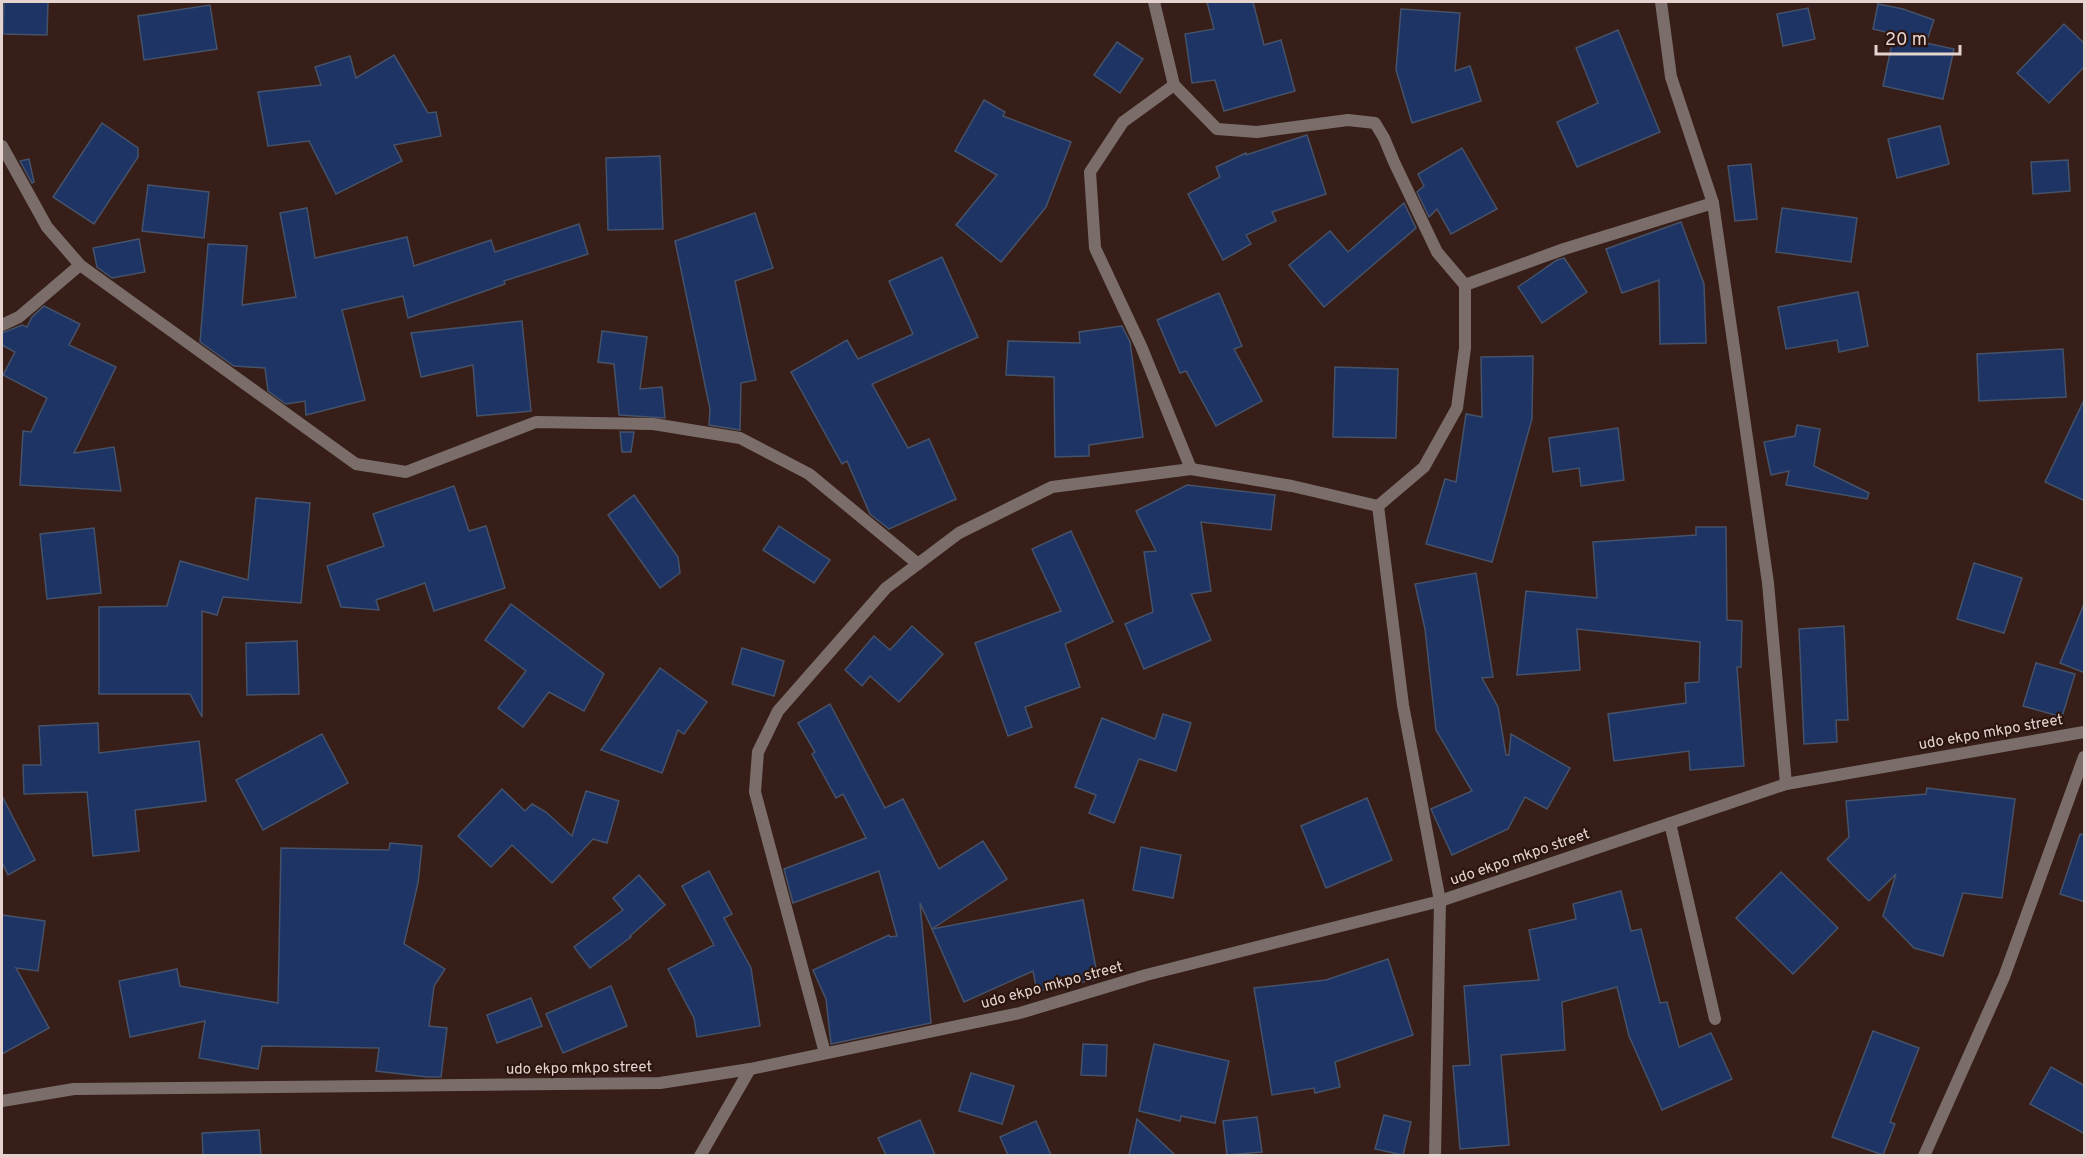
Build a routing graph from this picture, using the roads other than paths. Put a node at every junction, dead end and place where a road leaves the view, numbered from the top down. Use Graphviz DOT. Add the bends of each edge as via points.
graph roads {
  1 [pos="1154,2"];
  2 [pos="1661,2"];
  3 [pos="1173,85"];
  4 [pos="2,146"];
  5 [pos="1713,204"];
  6 [pos="80,265"];
  7 [pos="1465,285"];
  8 [pos="2,325"];
  9 [pos="1191,469"];
  10 [pos="1378,506"];
  11 [pos="918,564"];
  12 [pos="2085,732"];
  13 [pos="2085,757"];
  14 [pos="1786,784"];
  15 [pos="1670,823"];
  16 [pos="1440,901"];
  17 [pos="1715,1019"];
  18 [pos="825,1053"];
  19 [pos="750,1069"];
  20 [pos="2,1101"];
  21 [pos="700,1155"];
  22 [pos="1435,1155"];
  23 [pos="1924,1155"];
  1 -- 3 [label="street"];
  2 -- 5 [label="street" via="1671,77"];
  3 -- 7 [label="street" via="1217,129 1257,132 1348,120 1375,123 1437,252"];
  3 -- 9 [label="street" via="1123,122 1090,172 1095,248 1141,346"];
  4 -- 6 [label="street" via="47,227"];
  5 -- 7 [label="street" via="1564,249"];
  5 -- 14 [label="street" via="1768,583"];
  6 -- 8 [label="street" via="19,317"];
  6 -- 11 [label="street" via="356,464 406,472 536,422 653,424 740,438 809,474"];
  7 -- 10 [label="street" via="1465,348 1457,408 1424,467"];
  9 -- 10 [label="street"];
  9 -- 11 [label="street" via="1052,487 958,533"];
  10 -- 16 [label="street" via="1403,705"];
  11 -- 18 [label="street" via="886,588 778,711 758,752 755,792"];
  12 -- 14 [label="street, udo ekpo mkpo street"];
  13 -- 23 [label="street" via="2004,977"];
  14 -- 15 [label="street, udo ekpo mkpo street"];
  15 -- 16 [label="street, udo ekpo mkpo street"];
  15 -- 17 [label="street"];
  16 -- 18 [label="street, udo ekpo mkpo street" via="1146,975 1020,1013"];
  16 -- 22 [label="street"];
  18 -- 19 [label="street, udo ekpo mkpo street"];
  19 -- 20 [label="street, udo ekpo mkpo street" via="660,1083 74,1089"];
  19 -- 21 [label="street"];
}
